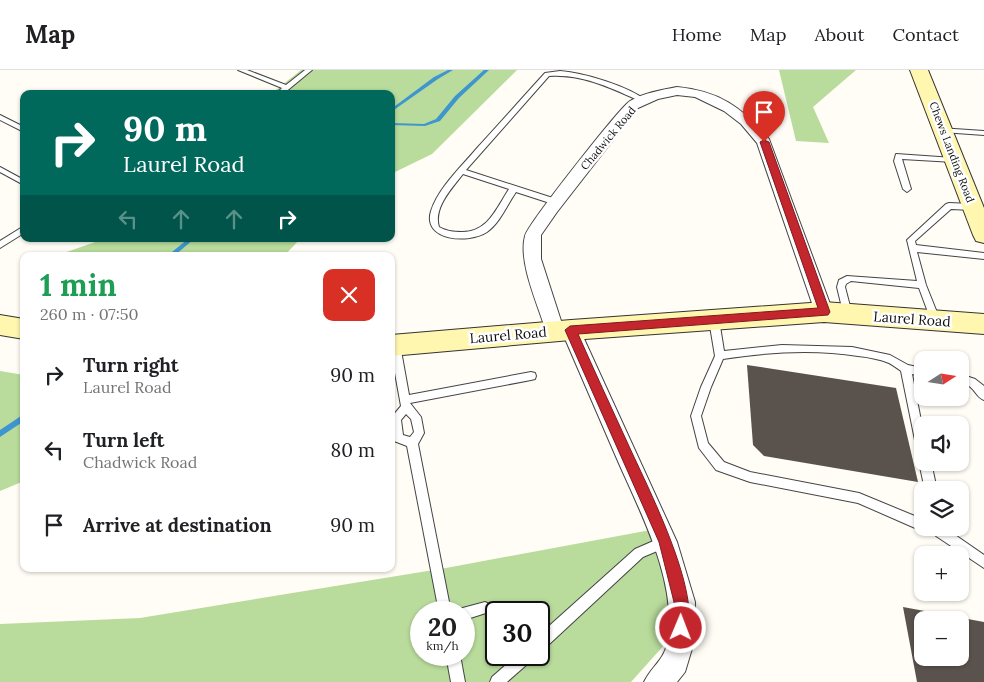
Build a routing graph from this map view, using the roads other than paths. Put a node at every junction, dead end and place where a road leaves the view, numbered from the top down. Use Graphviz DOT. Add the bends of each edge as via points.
graph roads {
  1 [pos="241,70"];
  2 [pos="309,70"];
  3 [pos="919,70"];
  4 [pos="287,88"];
  5 [pos="284,90"];
  6 [pos="644,100"];
  7 [pos="0,117"];
  8 [pos="20,128"];
  9 [pos="942,130"];
  10 [pos="984,134"];
  11 [pos="954,160"];
  12 [pos="0,169"];
  13 [pos="461,171"];
  14 [pos="20,181"];
  15 [pos="514,188"];
  16 [pos="907,189"];
  17 [pos="556,202"];
  18 [pos="972,206"];
  19 [pos="20,232"];
  20 [pos="984,235"];
  21 [pos="0,245"];
  22 [pos="912,248"];
  23 [pos="984,256"];
  24 [pos="922,285"];
  25 [pos="836,313"];
  26 [pos="714,320"];
  27 [pos="935,320"];
  28 [pos="984,324"];
  29 [pos="0,325"];
  30 [pos="20,328"];
  31 [pos="563,331"];
  32 [pos="395,346"];
  33 [pos="395,356"];
  34 [pos="720,356"];
  35 [pos="906,370"];
  36 [pos="914,371"];
  37 [pos="531,376"];
  38 [pos="969,380"];
  39 [pos="984,396"];
  40 [pos="405,404"];
  41 [pos="915,416"];
  42 [pos="412,443"];
  43 [pos="914,522"];
  44 [pos="946,536"];
  45 [pos="665,542"];
  46 [pos="984,562"];
  47 [pos="443,601"];
  48 [pos="485,608"];
  49 [pos="475,611"];
  50 [pos="550,634"];
  51 [pos="455,666"];
  52 [pos="515,666"];
  53 [pos="458,682"];
  54 [pos="497,682"];
  55 [pos="658,682"];
  1 -- 4 [label="lane"];
  2 -- 4 [label="lane"];
  3 -- 9 [label="main road, Chews Landing Road"];
  4 -- 5 [label="lane"];
  6 -- 13 [label="lane" via="592,75 574,71 548,74"];
  6 -- 17 [label="street, Chadwick Road" via="633,105"];
  6 -- 25 [label="street, Chadwick Road" via="677,92 698,93 730,108 746,121 764,142"];
  7 -- 8 [label="lane"];
  9 -- 10 [label="lane"];
  9 -- 11 [label="main road, Chews Landing Road"];
  11 -- 16 [label="lane" via="899,156"];
  11 -- 18 [label="main road, Chews Landing Road"];
  12 -- 14 [label="lane"];
  13 -- 15 [label="lane"];
  13 -- 15 [label="lane" via="435,211 435,228 446,235 467,235 484,230"];
  15 -- 17 [label="lane"];
  17 -- 31 [label="street, Chadwick Road" via="534,235 532,259"];
  18 -- 20 [label="main road, Chews Landing Road"];
  18 -- 22 [label="lane" via="946,208 912,240"];
  19 -- 21 [label="lane"];
  22 -- 23 [label="lane"];
  22 -- 24 [label="lane"];
  24 -- 25 [label="lane" via="845,278"];
  24 -- 27 [label="lane"];
  25 -- 26 [label="main road, Laurel Road"];
  25 -- 27 [label="main road, Laurel Road"];
  26 -- 31 [label="main road, Laurel Road"];
  26 -- 34 [label="lane"];
  27 -- 28 [label="main road, Laurel Road"];
  29 -- 30 [label="main road"];
  31 -- 32 [label="main road, Laurel Road"];
  31 -- 45 [label="street, Chadwick Road"];
  33 -- 40 [label="lane"];
  34 -- 35 [label="lane" via="746,350 826,349 875,355 892,360"];
  34 -- 43 [label="lane" via="696,416 703,445 720,466 750,477 859,498"];
  35 -- 36 [label="lane"];
  35 -- 41 [label="lane"];
  37 -- 40 [label="lane"];
  38 -- 39 [label="lane" via="982,389"];
  40 -- 42 [label="lane" via="416,417 418,432"];
  40 -- 42 [label="lane" via="396,420 398,438"];
  42 -- 47 [label="lane"];
  44 -- 46 [label="lane"];
  45 -- 50 [label="lane" via="639,553"];
  45 -- 55 [label="street, Chadwick Road" via="682,602 681,642 676,663"];
  48 -- 49 [label="lane"];
  51 -- 53 [label="lane"];
  52 -- 54 [label="lane"];
}
